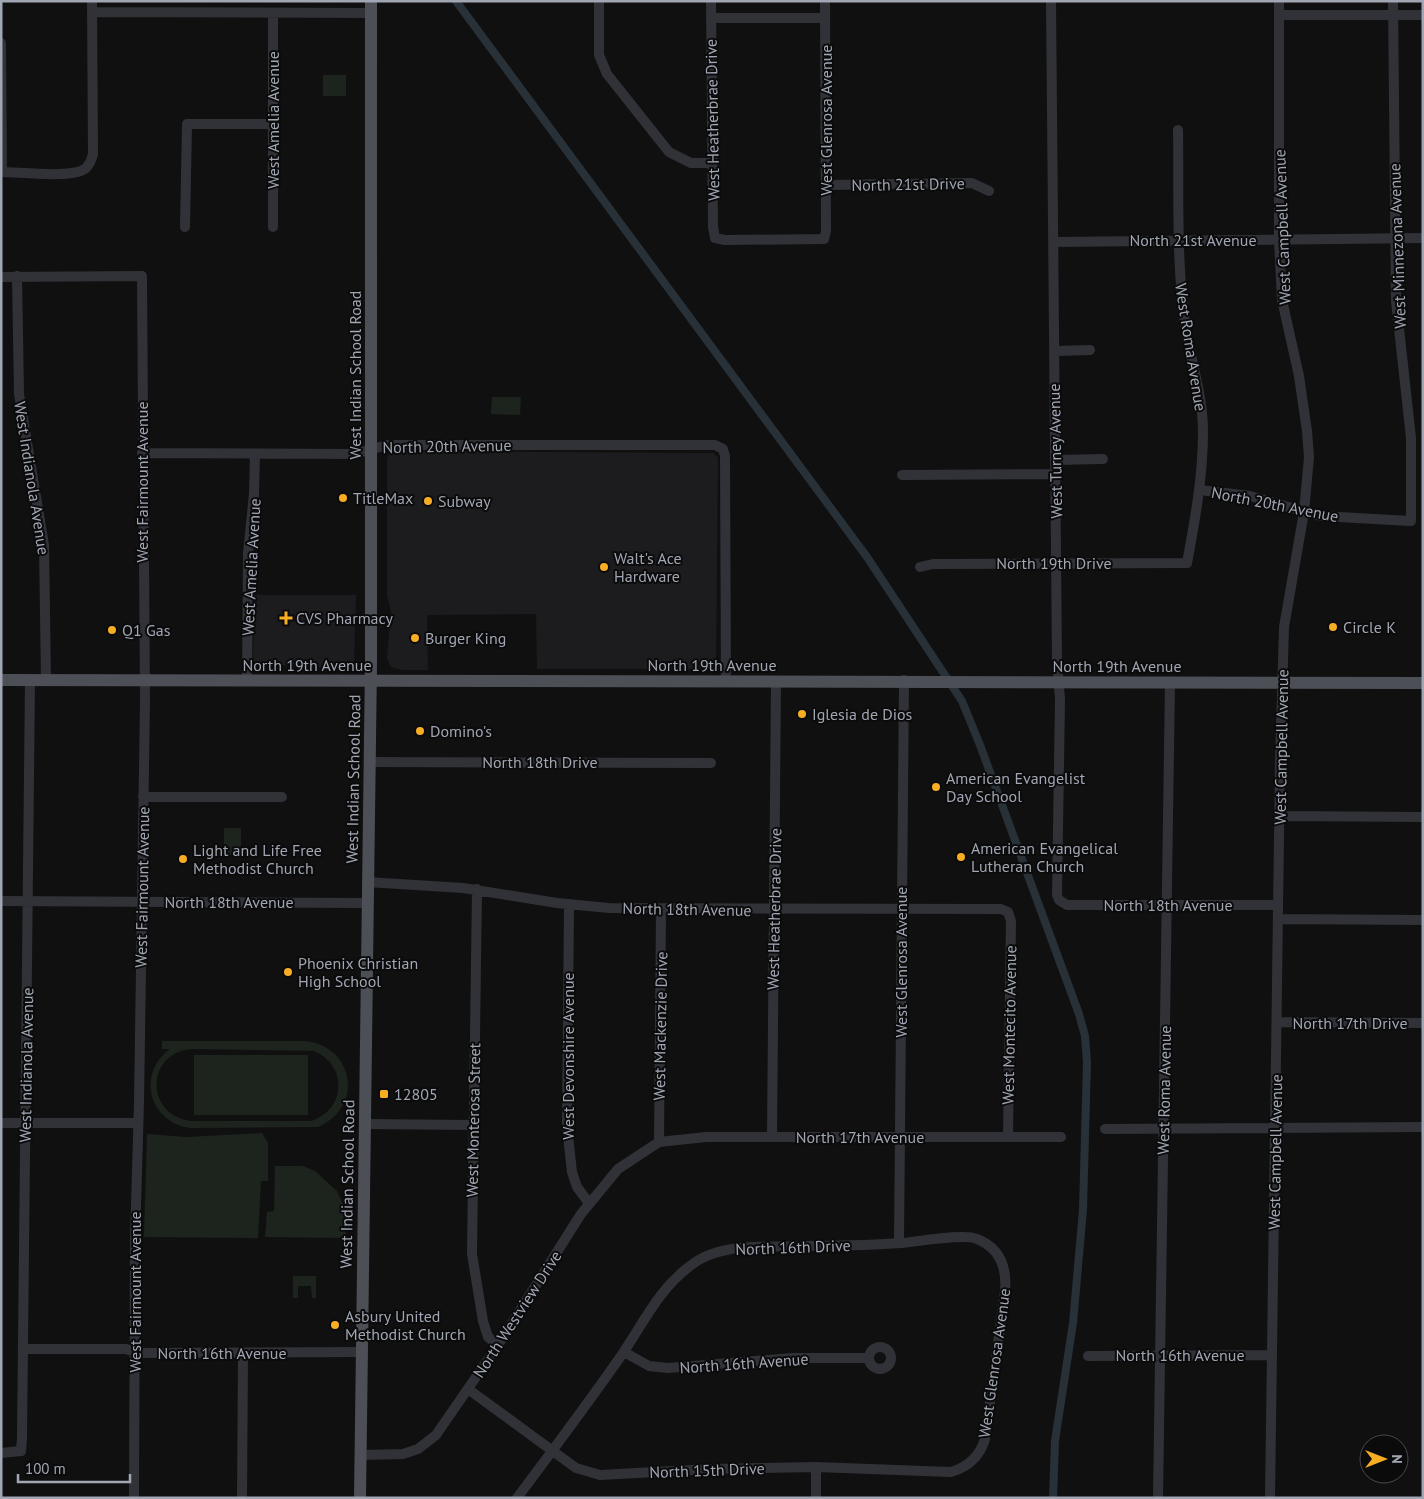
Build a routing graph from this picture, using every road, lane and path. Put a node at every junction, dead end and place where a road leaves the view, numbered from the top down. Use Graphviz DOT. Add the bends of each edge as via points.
graph roads {
  1 [pos="92,1"];
  2 [pos="599,1"];
  3 [pos="711,1"];
  4 [pos="825,1"];
  5 [pos="1051,1"];
  6 [pos="1279,1"];
  7 [pos="1393,1"];
  8 [pos="371,7"];
  9 [pos="92,12"];
  10 [pos="272,13"];
  11 [pos="1280,15"];
  12 [pos="1393,15"];
  13 [pos="1423,15"];
  14 [pos="711,18"];
  15 [pos="825,18"];
  16 [pos="1,43"];
  17 [pos="273,124"];
  18 [pos="1178,130"];
  19 [pos="712,163"];
  20 [pos="2,172"];
  21 [pos="826,185"];
  22 [pos="989,191"];
  23 [pos="185,227"];
  24 [pos="273,227"];
  25 [pos="1423,238"];
  26 [pos="824,239"];
  27 [pos="1395,239"];
  28 [pos="1179,240"];
  29 [pos="1279,240"];
  30 [pos="1054,242"];
  31 [pos="17,276"];
  32 [pos="1,277"];
  33 [pos="1090,350"];
  34 [pos="1056,351"];
  35 [pos="371,448"];
  36 [pos="142,453"];
  37 [pos="254,454"];
  38 [pos="1103,459"];
  39 [pos="1055,460"];
  40 [pos="1056,474"];
  41 [pos="902,475"];
  42 [pos="1200,490"];
  43 [pos="1304,512"];
  44 [pos="1411,520"];
  45 [pos="1188,563"];
  46 [pos="1056,564"];
  47 [pos="920,567"];
  48 [pos="1,680"];
  49 [pos="30,680"];
  50 [pos="46,680"];
  51 [pos="144,680"];
  52 [pos="904,680"];
  53 [pos="247,681"];
  54 [pos="370,681"];
  55 [pos="776,681"];
  56 [pos="1059,681"];
  57 [pos="726,682"];
  58 [pos="1170,682"];
  59 [pos="1283,682"];
  60 [pos="1423,683"];
  61 [pos="369,762"];
  62 [pos="711,763"];
  63 [pos="143,797"];
  64 [pos="282,797"];
  65 [pos="1280,816"];
  66 [pos="1423,818"];
  67 [pos="367,882"];
  68 [pos="477,889"];
  69 [pos="1060,900"];
  70 [pos="1,901"];
  71 [pos="27,901"];
  72 [pos="142,902"];
  73 [pos="367,903"];
  74 [pos="569,904"];
  75 [pos="1167,905"];
  76 [pos="1278,905"];
  77 [pos="661,909"];
  78 [pos="902,909"];
  79 [pos="774,910"];
  80 [pos="1008,912"];
  81 [pos="1278,919"];
  82 [pos="1423,920"];
  83 [pos="1277,1022"];
  84 [pos="1423,1023"];
  85 [pos="1,1123"];
  86 [pos="25,1123"];
  87 [pos="138,1123"];
  88 [pos="364,1124"];
  89 [pos="473,1125"];
  90 [pos="1275,1127"];
  91 [pos="1423,1127"];
  92 [pos="1105,1128"];
  93 [pos="1163,1128"];
  94 [pos="772,1137"];
  95 [pos="1008,1137"];
  96 [pos="1061,1137"];
  97 [pos="900,1138"];
  98 [pos="659,1142"];
  99 [pos="589,1203"];
  100 [pos="899,1243"];
  101 [pos="1001,1259"];
  102 [pos="498,1345"];
  103 [pos="22,1348"];
  104 [pos="135,1352"];
  105 [pos="362,1352"];
  106 [pos="624,1352"];
  107 [pos="243,1353"];
  108 [pos="1161,1355"];
  109 [pos="1272,1355"];
  110 [pos="1088,1356"];
  111 [pos="868,1358"];
  112 [pos="468,1389"];
  113 [pos="553,1451"];
  114 [pos="1,1452"];
  115 [pos="361,1456"];
  116 [pos="970,1463"];
  117 [pos="816,1466"];
  118 [pos="134,1498"];
  119 [pos="242,1498"];
  120 [pos="360,1498"];
  121 [pos="517,1498"];
  122 [pos="816,1498"];
  123 [pos="1158,1498"];
  124 [pos="1270,1498"];
  1 -- 9 [label="street"];
  2 -- 19 [label="street" via="600,55 606,74 669,152 691,163"];
  3 -- 14 [label="street, West Heatherbrae Drive"];
  4 -- 15 [label="street, West Glenrosa Avenue"];
  5 -- 30 [label="street, West Turney Avenue"];
  6 -- 11 [label="street, West Campbell Avenue"];
  7 -- 12 [label="street, West Minnezona Avenue"];
  8 -- 10 [label="street"];
  8 -- 35 [label="main road, West Indian School Road"];
  9 -- 10 [label="street"];
  9 -- 20 [label="street" via="93,154 86,168 71,174"];
  10 -- 17 [label="street, West Amelia Avenue"];
  11 -- 12 [label="street"];
  11 -- 29 [label="street, West Campbell Avenue"];
  12 -- 13 [label="street"];
  12 -- 27 [label="street, West Minnezona Avenue"];
  14 -- 15 [label="street"];
  14 -- 19 [label="street, West Heatherbrae Drive"];
  15 -- 21 [label="street, West Glenrosa Avenue"];
  16 -- 20 [label="street"];
  17 -- 23 [label="street" via="186,124"];
  17 -- 24 [label="street, West Amelia Avenue"];
  18 -- 28 [label="street, West Roma Avenue"];
  19 -- 26 [label="street, West Heatherbrae Drive" via="715,238"];
  21 -- 22 [label="street, North 21st Drive" via="972,183"];
  21 -- 26 [label="street, West Glenrosa Avenue"];
  25 -- 27 [label="street, North 21st Avenue"];
  27 -- 29 [label="street, North 21st Avenue"];
  27 -- 44 [label="street, West Minnezona Avenue" via="1396,301 1411,438"];
  28 -- 29 [label="street, North 21st Avenue"];
  28 -- 30 [label="street, North 21st Avenue"];
  28 -- 42 [label="street, West Roma Avenue" via="1185,326 1202,414"];
  29 -- 43 [label="street, West Campbell Avenue" via="1282,300 1308,431"];
  30 -- 34 [label="street, West Turney Avenue"];
  31 -- 32 [label="street"];
  31 -- 36 [label="street, West Fairmount Avenue" via="142,276"];
  31 -- 50 [label="street, West Indianola Avenue" via="20,402 44,545"];
  33 -- 34 [label="street"];
  34 -- 39 [label="street, West Turney Avenue"];
  35 -- 37 [label="street, North 20th Avenue" via="354,454"];
  35 -- 54 [label="main road, West Indian School Road"];
  35 -- 57 [label="street, North 20th Avenue" via="387,445 715,445 723,449"];
  36 -- 37 [label="street, North 20th Avenue"];
  36 -- 51 [label="street, West Fairmount Avenue"];
  37 -- 53 [label="street, West Amelia Avenue" via="248,553"];
  38 -- 39 [label="street"];
  39 -- 40 [label="street, West Turney Avenue"];
  40 -- 41 [label="street"];
  40 -- 46 [label="street, West Turney Avenue"];
  42 -- 43 [label="street, North 20th Avenue" via="1250,496"];
  42 -- 45 [label="street, West Roma Avenue"];
  43 -- 44 [label="street, North 20th Avenue" via="1359,519"];
  43 -- 59 [label="street, West Campbell Avenue" via="1285,614"];
  45 -- 46 [label="street, North 19th Drive"];
  46 -- 47 [label="street, North 19th Drive" via="933,564"];
  46 -- 56 [label="street, West Turney Avenue"];
  48 -- 49 [label="main road, North 19th Avenue"];
  49 -- 50 [label="main road, North 19th Avenue"];
  49 -- 71 [label="street, West Indianola Avenue"];
  50 -- 51 [label="main road, North 19th Avenue"];
  51 -- 53 [label="main road, North 19th Avenue"];
  51 -- 63 [label="street, West Fairmount Avenue"];
  52 -- 55 [label="main road, North 19th Avenue"];
  52 -- 56 [label="main road, North 19th Avenue"];
  52 -- 78 [label="street, West Glenrosa Avenue"];
  53 -- 54 [label="main road, North 19th Avenue"];
  54 -- 57 [label="main road, North 19th Avenue"];
  54 -- 61 [label="main road, West Indian School Road"];
  55 -- 57 [label="main road, North 19th Avenue"];
  55 -- 79 [label="street, West Heatherbrae Drive"];
  56 -- 58 [label="main road, North 19th Avenue"];
  56 -- 69 [label="street, West Turney Avenue" via="1056,890"];
  58 -- 59 [label="main road, North 19th Avenue"];
  58 -- 75 [label="street, West Roma Avenue"];
  59 -- 60 [label="main road, North 19th Avenue"];
  59 -- 65 [label="street, West Campbell Avenue"];
  61 -- 62 [label="street, North 18th Drive"];
  61 -- 67 [label="main road, West Indian School Road"];
  63 -- 64 [label="street"];
  63 -- 72 [label="street, West Fairmount Avenue"];
  65 -- 66 [label="street"];
  65 -- 76 [label="street, West Campbell Avenue"];
  67 -- 68 [label="street, North 18th Avenue"];
  67 -- 73 [label="main road, West Indian School Road"];
  68 -- 74 [label="street, North 18th Avenue"];
  68 -- 89 [label="street, West Monterosa Street"];
  69 -- 75 [label="street, North 18th Avenue" via="1067,905"];
  70 -- 71 [label="street, North 18th Avenue"];
  71 -- 72 [label="street, North 18th Avenue"];
  71 -- 86 [label="street, West Indianola Avenue"];
  72 -- 73 [label="street, North 18th Avenue"];
  72 -- 87 [label="street, West Fairmount Avenue"];
  73 -- 88 [label="main road, West Indian School Road"];
  74 -- 77 [label="street, North 18th Avenue"];
  74 -- 99 [label="street, West Devonshire Avenue" via="567,1127 572,1172"];
  75 -- 76 [label="street, North 18th Avenue"];
  75 -- 93 [label="street, West Roma Avenue"];
  76 -- 81 [label="street, West Campbell Avenue"];
  77 -- 79 [label="street, North 18th Avenue"];
  77 -- 98 [label="street, West Mackenzie Drive"];
  78 -- 79 [label="street, North 18th Avenue"];
  78 -- 80 [label="street, North 18th Avenue"];
  78 -- 97 [label="street, West Glenrosa Avenue"];
  79 -- 94 [label="street, West Heatherbrae Drive"];
  80 -- 95 [label="street, West Montecito Avenue"];
  81 -- 82 [label="street"];
  81 -- 83 [label="street, West Campbell Avenue"];
  83 -- 84 [label="street, North 17th Drive"];
  83 -- 90 [label="street, West Campbell Avenue"];
  85 -- 86 [label="street"];
  86 -- 87 [label="street"];
  86 -- 103 [label="street, West Indianola Avenue"];
  87 -- 104 [label="street, West Fairmount Avenue"];
  88 -- 89 [label="street"];
  88 -- 105 [label="main road, West Indian School Road"];
  89 -- 102 [label="street, West Monterosa Street" via="474,1276 488,1337"];
  90 -- 91 [label="street"];
  90 -- 93 [label="street"];
  90 -- 109 [label="street, West Campbell Avenue"];
  92 -- 93 [label="street"];
  93 -- 108 [label="street, West Roma Avenue"];
  94 -- 97 [label="street, North 17th Avenue"];
  94 -- 98 [label="street, North 17th Avenue" via="706,1136"];
  95 -- 96 [label="street, North 17th Avenue"];
  95 -- 97 [label="street, North 17th Avenue"];
  97 -- 100 [label="street, West Glenrosa Avenue"];
  98 -- 99 [label="street, North Westview Drive" via="618,1169"];
  99 -- 102 [label="street, North Westview Drive"];
  100 -- 101 [label="street, North 16th Drive" via="974,1237 990,1245"];
  100 -- 106 [label="street, North 16th Drive" via="735,1248 704,1257 668,1285"];
  101 -- 116 [label="street, West Glenrosa Avenue" via="1005,1291 984,1439 982,1449"];
  102 -- 112 [label="street, North Westview Drive"];
  103 -- 104 [label="street, North 16th Avenue"];
  103 -- 114 [label="street, West Indianola Avenue" via="21,1450"];
  104 -- 107 [label="street, North 16th Avenue"];
  104 -- 118 [label="street, West Fairmount Avenue"];
  105 -- 107 [label="street, North 16th Avenue"];
  105 -- 115 [label="main road, West Indian School Road"];
  106 -- 111 [label="street, North 16th Avenue" via="649,1366 668,1368 793,1358"];
  106 -- 113 [label="street, North 16th Drive"];
  107 -- 119 [label="street"];
  108 -- 109 [label="street, North 16th Avenue"];
  108 -- 110 [label="street, North 16th Avenue"];
  108 -- 123 [label="street, West Roma Avenue"];
  109 -- 124 [label="street, West Campbell Avenue"];
  112 -- 113 [label="street, North 15th Drive"];
  112 -- 115 [label="street, North Westview Drive" via="436,1435 418,1449 403,1454"];
  113 -- 117 [label="street, North 15th Drive" via="576,1468 600,1475"];
  113 -- 121 [label="street, North 16th Drive"];
  115 -- 120 [label="main road, West Indian School Road"];
  116 -- 117 [label="street, North 15th Drive" via="951,1472"];
  117 -- 122 [label="street"];
}
